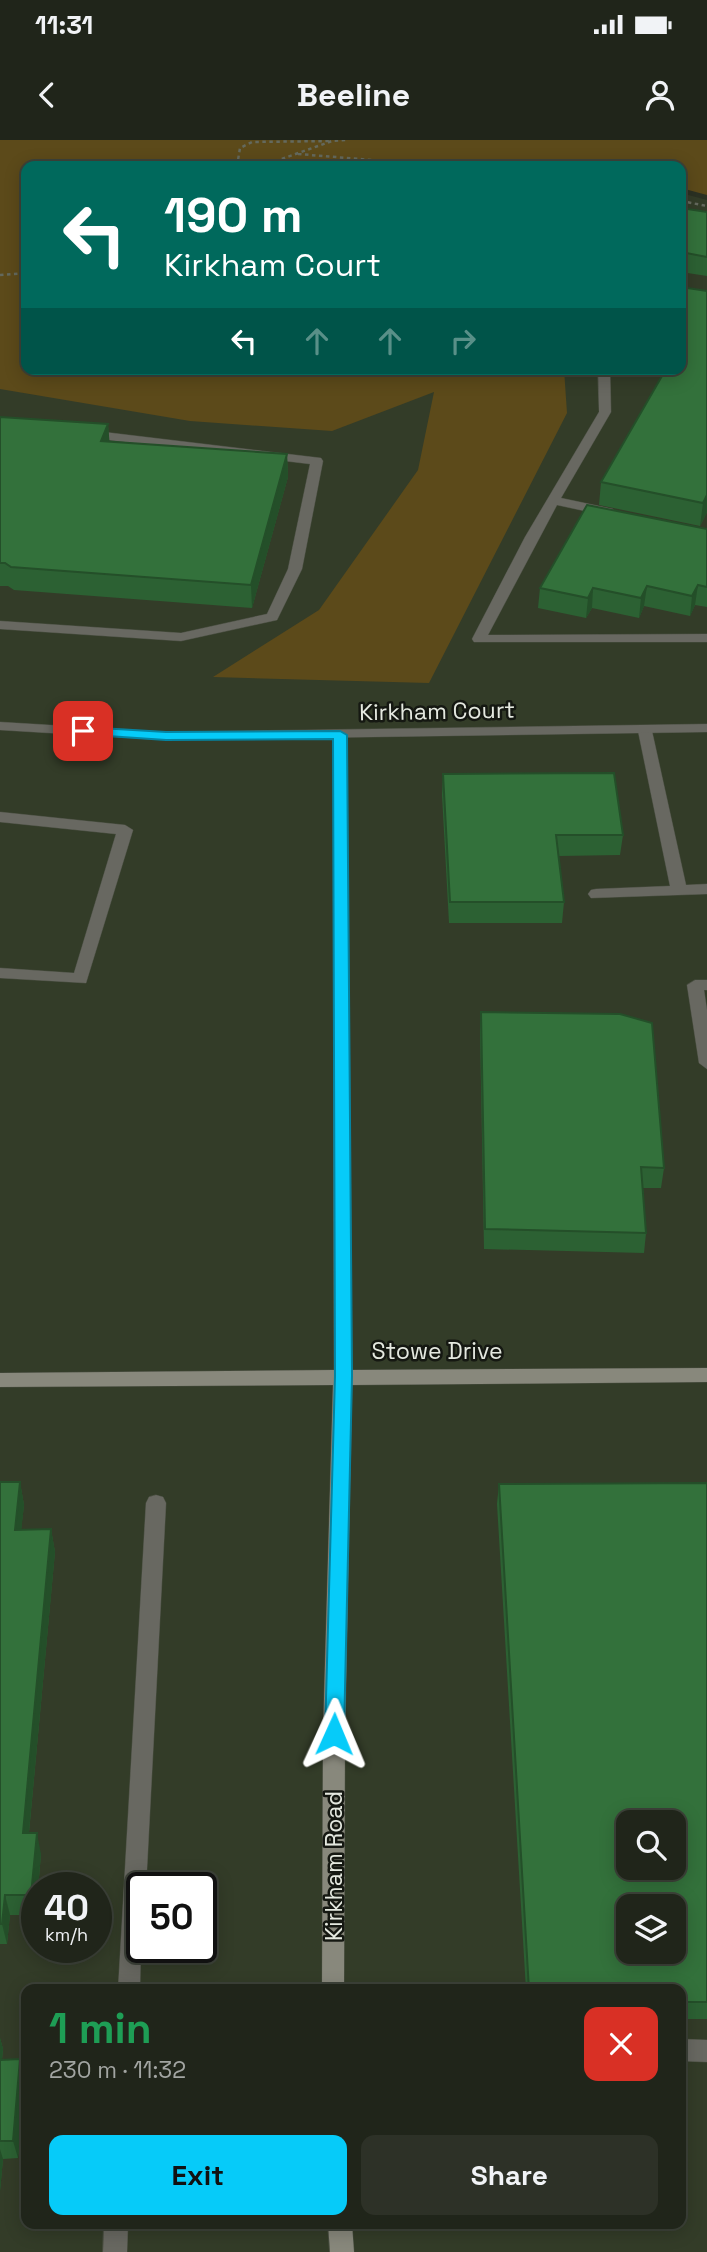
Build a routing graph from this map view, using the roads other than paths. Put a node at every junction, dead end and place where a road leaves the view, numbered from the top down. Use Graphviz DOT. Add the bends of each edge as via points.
graph roads {
  1 [pos="604,375"];
  2 [pos="69,432"];
  3 [pos="553,500"];
  4 [pos="617,513"];
  5 [pos="0,625"];
  6 [pos="707,638"];
  7 [pos="0,726"];
  8 [pos="707,728"];
  9 [pos="645,732"];
  10 [pos="340,735"];
  11 [pos="0,817"];
  12 [pos="707,889"];
  13 [pos="678,891"];
  14 [pos="596,894"];
  15 [pos="0,973"];
  16 [pos="707,985"];
  17 [pos="707,1063"];
  18 [pos="707,1375"];
  19 [pos="343,1376"];
  20 [pos="0,1380"];
  21 [pos="156,1503"];
  22 [pos="129,1984"];
  23 [pos="333,1984"];
  24 [pos="686,2050"];
  25 [pos="707,2051"];
  26 [pos="116,2229"];
  27 [pos="340,2229"];
  28 [pos="115,2252"];
  29 [pos="342,2252"];
  1 -- 3 [label="street" via="605,412"];
  2 -- 5 [label="street" via="317,461 295,569 272,617 181,636"];
  3 -- 4 [label="street"];
  3 -- 6 [label="street" via="479,639"];
  7 -- 10 [label="street, Kirkham Court" via="166,736"];
  8 -- 9 [label="street, Kirkham Court"];
  9 -- 10 [label="street, Kirkham Court"];
  9 -- 13 [label="street"];
  10 -- 19 [label="main road, Kirkham Road"];
  11 -- 15 [label="street" via="125,830 80,979"];
  12 -- 13 [label="street"];
  13 -- 14 [label="street"];
  16 -- 17 [label="street" via="695,985"];
  18 -- 19 [label="main road, Stowe Drive"];
  19 -- 20 [label="main road, Stowe Drive"];
  19 -- 23 [label="main road, Kirkham Road"];
  21 -- 22 [label="street"];
  24 -- 25 [label="street"];
  26 -- 28 [label="street"];
  27 -- 29 [label="main road"];
}
